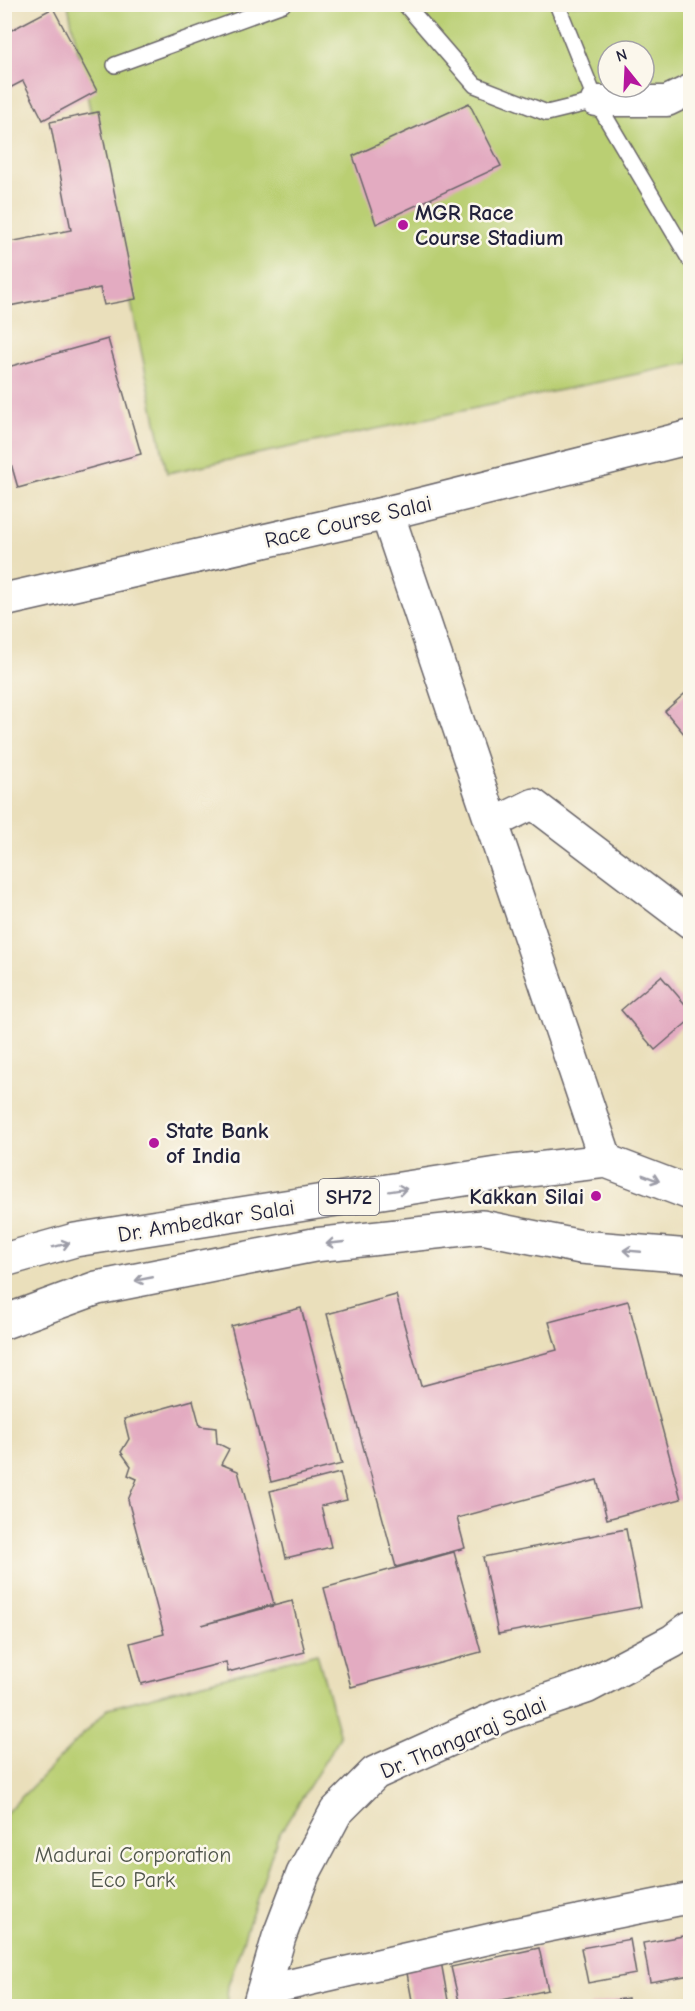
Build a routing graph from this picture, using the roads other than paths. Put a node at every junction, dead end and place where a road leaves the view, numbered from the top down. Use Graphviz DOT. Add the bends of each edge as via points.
graph roads {
  1 [pos="283,4"];
  2 [pos="405,4"];
  3 [pos="557,4"];
  4 [pos="115,65"];
  5 [pos="690,90"];
  6 [pos="596,101"];
  7 [pos="690,260"];
  8 [pos="690,437"];
  9 [pos="387,513"];
  10 [pos="4,600"];
  11 [pos="492,824"];
  12 [pos="690,923"];
  13 [pos="606,1161"];
  14 [pos="690,1193"];
  15 [pos="690,1256"];
  16 [pos="4,1260"];
  17 [pos="4,1322"];
  18 [pos="690,1628"];
  19 [pos="690,1898"];
  20 [pos="261,1999"];
  1 -- 4 [label="lane"];
  2 -- 6 [label="lane" via="475,85 547,113"];
  3 -- 6 [label="lane"];
  5 -- 6 [label="street" via="667,101"];
  6 -- 7 [label="lane"];
  8 -- 9 [label="street, Race Course Salai"];
  9 -- 10 [label="street, Race Course Salai"];
  9 -- 11 [label="street"];
  11 -- 12 [label="street" via="533,804"];
  11 -- 13 [label="street"];
  13 -- 14 [label="street, Dr. Ambedkar Salai / SH72, one-way"];
  16 -- 13 [label="street, Dr. Ambedkar Salai / SH72, one-way" via="75,1240 503,1173"];
  15 -- 17 [label="street, Dr. Ambedkar Salai / SH72, one-way" via="581,1246 482,1227 314,1245 97,1288"];
  18 -- 20 [label="street, Dr. Thangaraj Salai" via="586,1687 501,1716 375,1773 336,1812 303,1874"];
  19 -- 20 [label="street" via="511,1934"];
}
